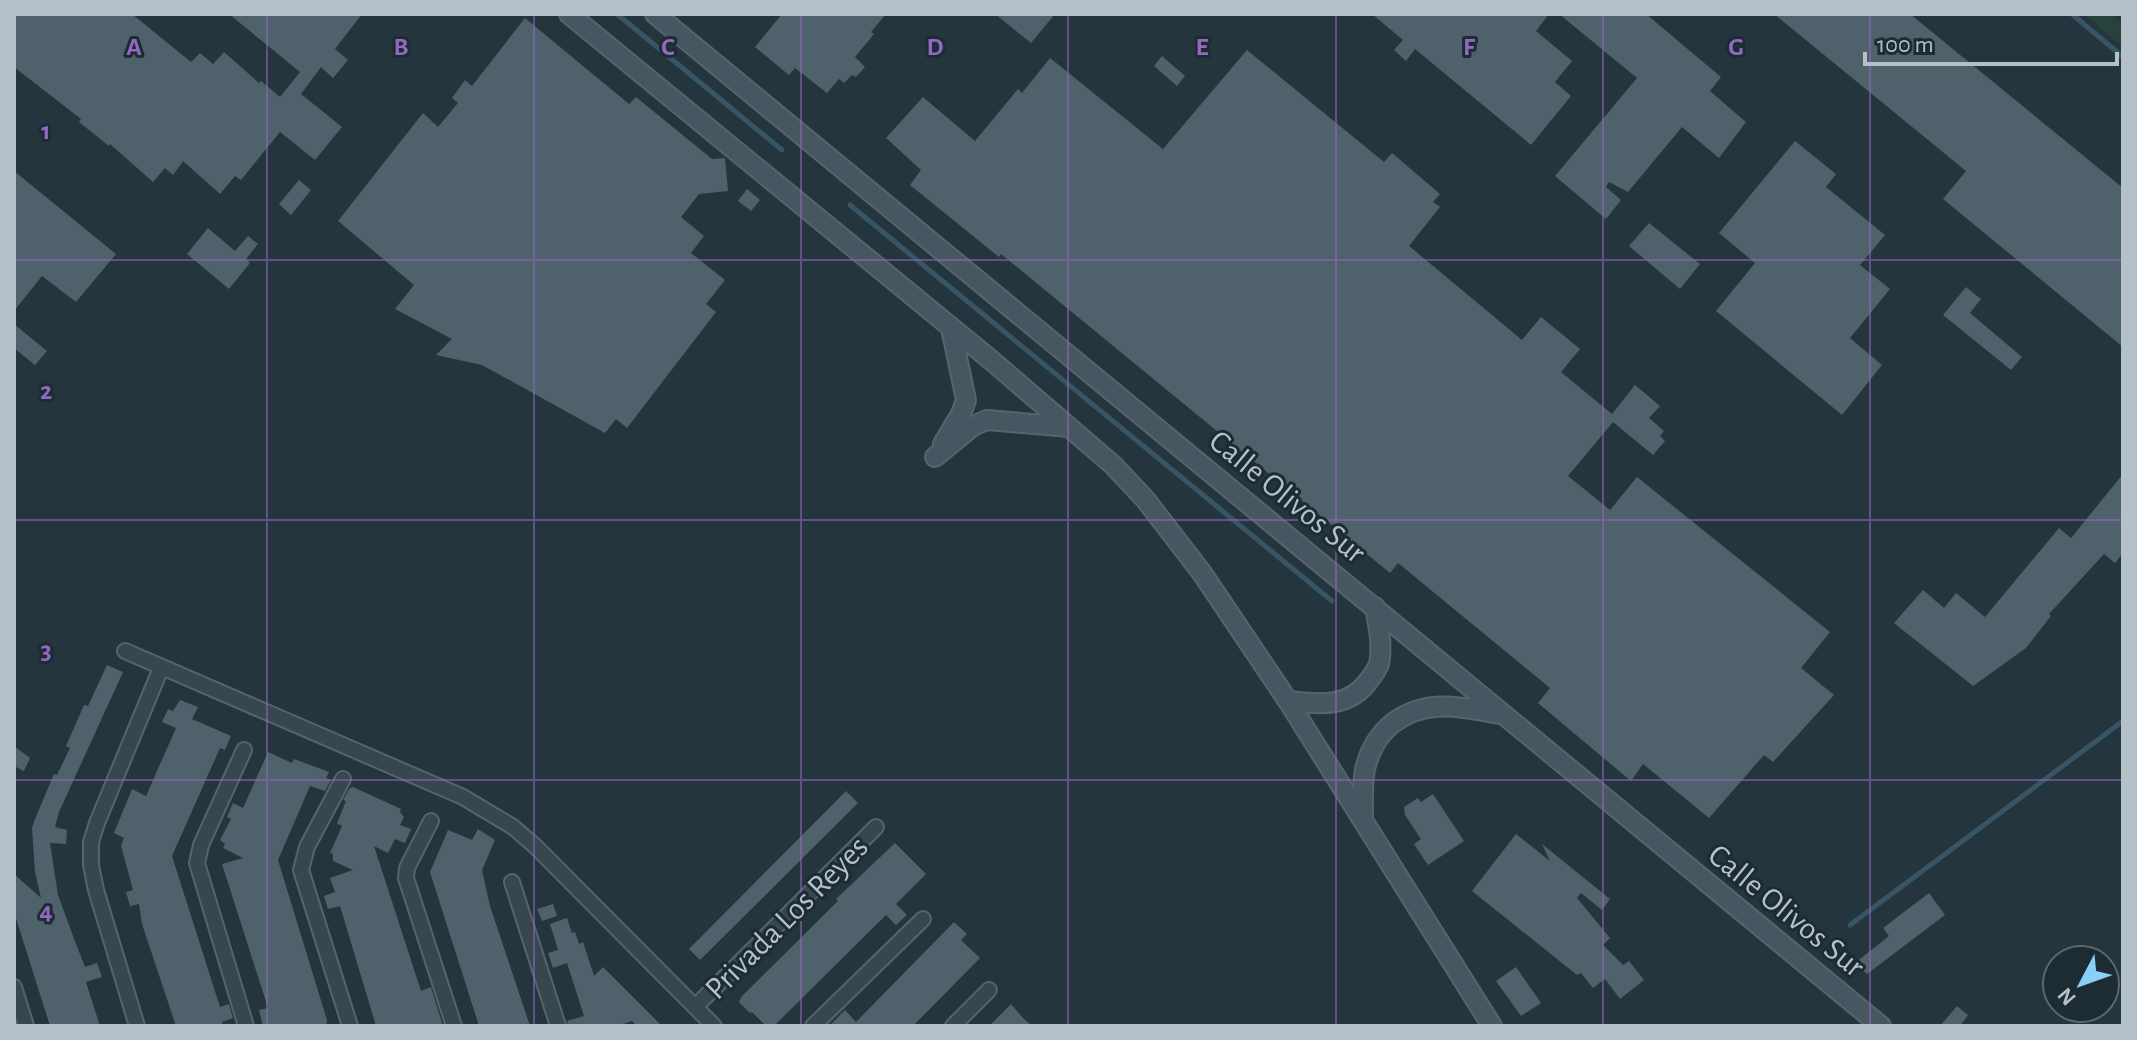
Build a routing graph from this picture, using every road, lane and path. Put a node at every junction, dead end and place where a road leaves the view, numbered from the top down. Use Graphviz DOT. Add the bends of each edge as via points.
graph roads {
  1 [pos="569,14"];
  2 [pos="655,14"];
  3 [pos="951,328"];
  4 [pos="966,400"];
  5 [pos="987,420"];
  6 [pos="1069,427"];
  7 [pos="1375,607"];
  8 [pos="125,651"];
  9 [pos="161,668"];
  10 [pos="1288,701"];
  11 [pos="1502,714"];
  12 [pos="244,750"];
  13 [pos="343,779"];
  14 [pos="1363,819"];
  15 [pos="431,821"];
  16 [pos="876,827"];
  17 [pos="512,882"];
  18 [pos="923,919"];
  19 [pos="14,987"];
  20 [pos="989,990"];
  21 [pos="695,1007"];
  22 [pos="26,1026"];
  23 [pos="137,1026"];
  24 [pos="246,1026"];
  25 [pos="350,1026"];
  26 [pos="454,1026"];
  27 [pos="558,1026"];
  28 [pos="714,1026"];
  29 [pos="813,1026"];
  30 [pos="953,1026"];
  31 [pos="1492,1026"];
  32 [pos="1881,1026"];
  1 -- 3 [label="main road"];
  2 -- 7 [label="main road, Calle Olivos Sur"];
  3 -- 4 [label="main road"];
  3 -- 6 [label="main road"];
  4 -- 5 [label="main road"];
  4 -- 5 [label="main road" via="935,457"];
  5 -- 6 [label="main road"];
  6 -- 10 [label="main road" via="1113,465 1174,534"];
  7 -- 10 [label="main road" via="1379,666 1366,684 1338,703"];
  7 -- 11 [label="main road, Calle Olivos Sur"];
  8 -- 9 [label="street"];
  9 -- 21 [label="street" via="489,811 535,846"];
  9 -- 23 [label="street" via="91,842 96,890"];
  10 -- 14 [label="main road"];
  11 -- 14 [label="main road" via="1454,705 1405,714 1380,733 1371,750"];
  11 -- 32 [label="main road, Calle Olivos Sur"];
  12 -- 24 [label="street" via="197,863"];
  13 -- 25 [label="street" via="302,858 301,870"];
  14 -- 31 [label="main road"];
  15 -- 26 [label="street" via="406,878"];
  16 -- 21 [label="street, Privada Los Reyes"];
  17 -- 27 [label="street"];
  18 -- 29 [label="street"];
  19 -- 22 [label="street"];
  20 -- 30 [label="street"];
  21 -- 28 [label="street"];
}
